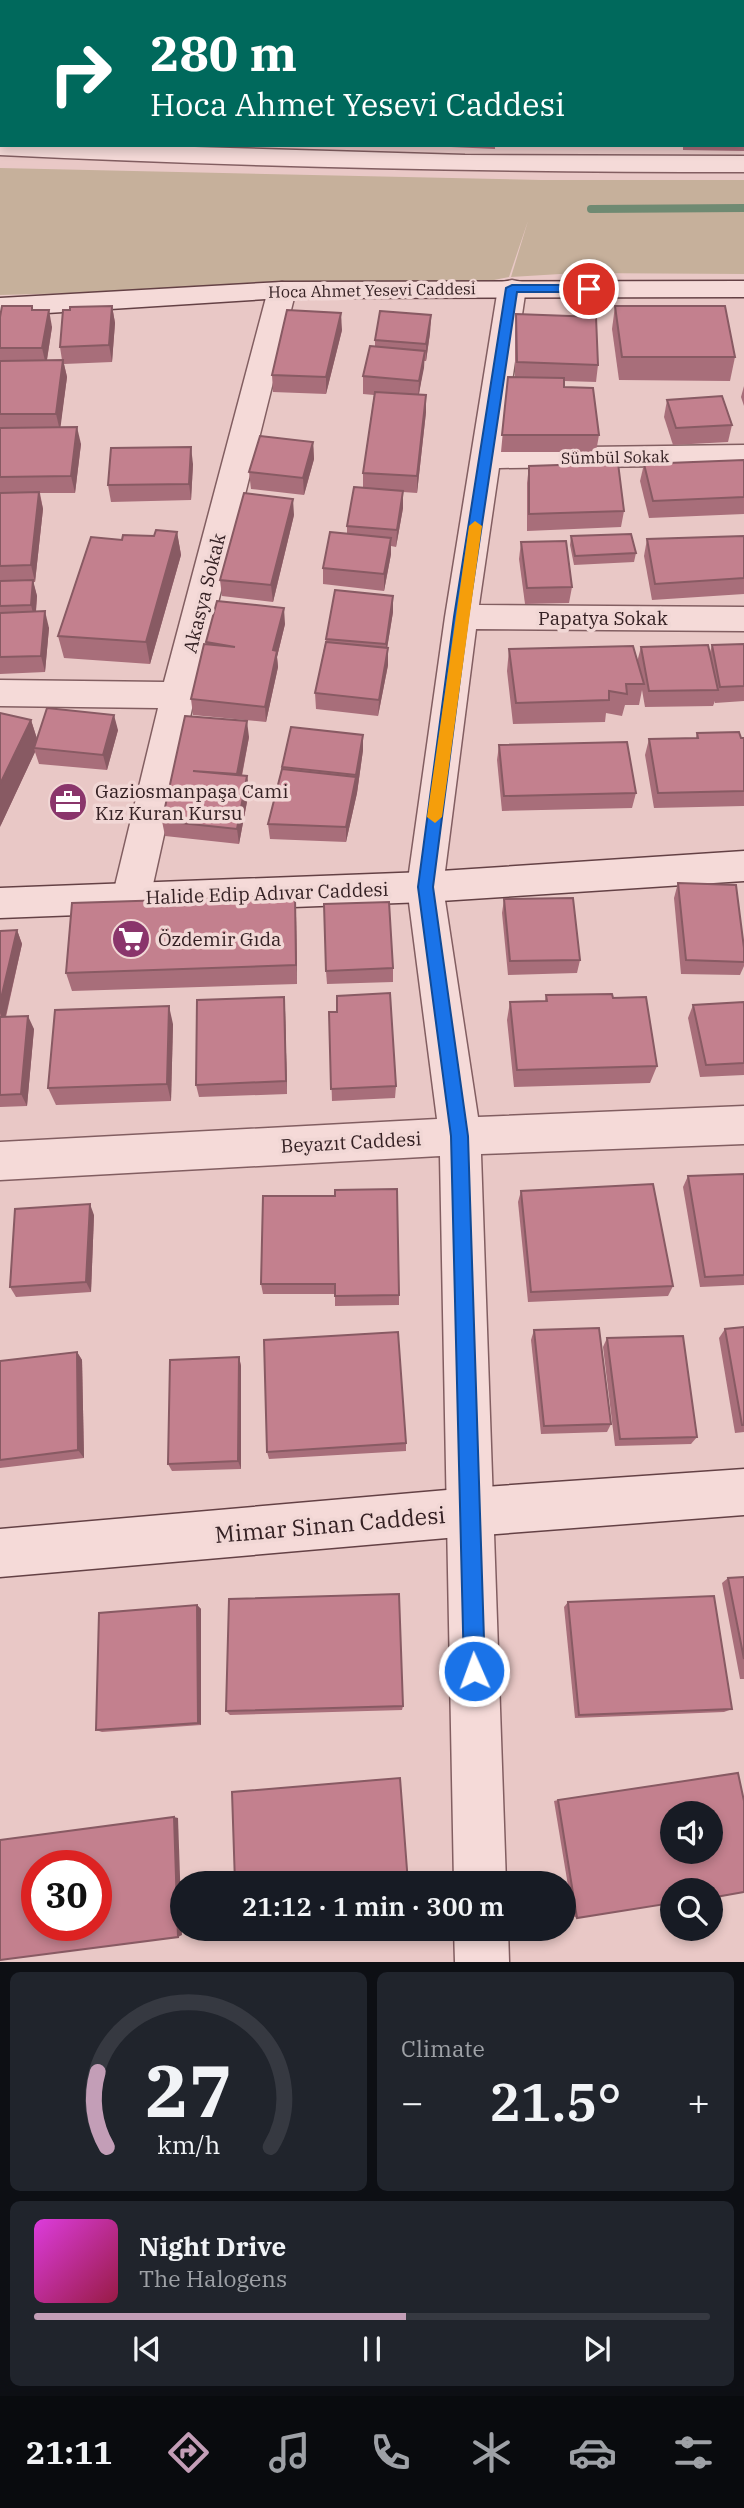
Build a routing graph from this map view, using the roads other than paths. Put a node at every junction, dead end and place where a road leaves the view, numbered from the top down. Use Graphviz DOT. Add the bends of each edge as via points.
graph roads {
  1 [pos="35,147"];
  2 [pos="139,150"];
  3 [pos="328,152"];
  4 [pos="529,155"];
  5 [pos="651,155"];
  6 [pos="744,164"];
  7 [pos="512,288"];
  8 [pos="744,289"];
  9 [pos="282,290"];
  10 [pos="0,307"];
  11 [pos="744,455"];
  12 [pos="486,458"];
  13 [pos="461,617"];
  14 [pos="744,619"];
  15 [pos="0,693"];
  16 [pos="178,695"];
  17 [pos="744,866"];
  18 [pos="425,887"];
  19 [pos="131,898"];
  20 [pos="0,903"];
  21 [pos="744,1125"];
  22 [pos="460,1136"];
  23 [pos="0,1161"];
  24 [pos="744,1492"];
  25 [pos="470,1512"];
  26 [pos="0,1553"];
  27 [pos="480,1871"];
  28 [pos="481,1941"];
  29 [pos="482,1962"];
  1 -- 2 [label="street"];
  2 -- 3 [label="street"];
  3 -- 4 [label="street"];
  4 -- 5 [label="street"];
  5 -- 6 [label="street"];
  7 -- 8 [label="street, Hoca Ahmet Yesevi Caddesi"];
  7 -- 9 [label="street, Hoca Ahmet Yesevi Caddesi"];
  7 -- 12 [label="street"];
  9 -- 10 [label="street, Hoca Ahmet Yesevi Caddesi"];
  9 -- 16 [label="street, Akasya Sokak"];
  11 -- 12 [label="street, Sümbül Sokak"];
  12 -- 13 [label="street"];
  13 -- 14 [label="street, Papatya Sokak"];
  13 -- 18 [label="street"];
  15 -- 16 [label="street"];
  16 -- 19 [label="street, Akasya Sokak"];
  17 -- 18 [label="street, Halide Edip Adıvar Caddesi"];
  18 -- 19 [label="street, Halide Edip Adıvar Caddesi"];
  18 -- 22 [label="street"];
  19 -- 20 [label="street, Halide Edip Adıvar Caddesi"];
  21 -- 22 [label="street, Beyazıt Caddesi"];
  22 -- 23 [label="street, Beyazıt Caddesi"];
  22 -- 25 [label="street"];
  24 -- 25 [label="street, Mimar Sinan Caddesi"];
  25 -- 26 [label="street, Mimar Sinan Caddesi"];
  25 -- 27 [label="street"];
  28 -- 29 [label="street"];
}
